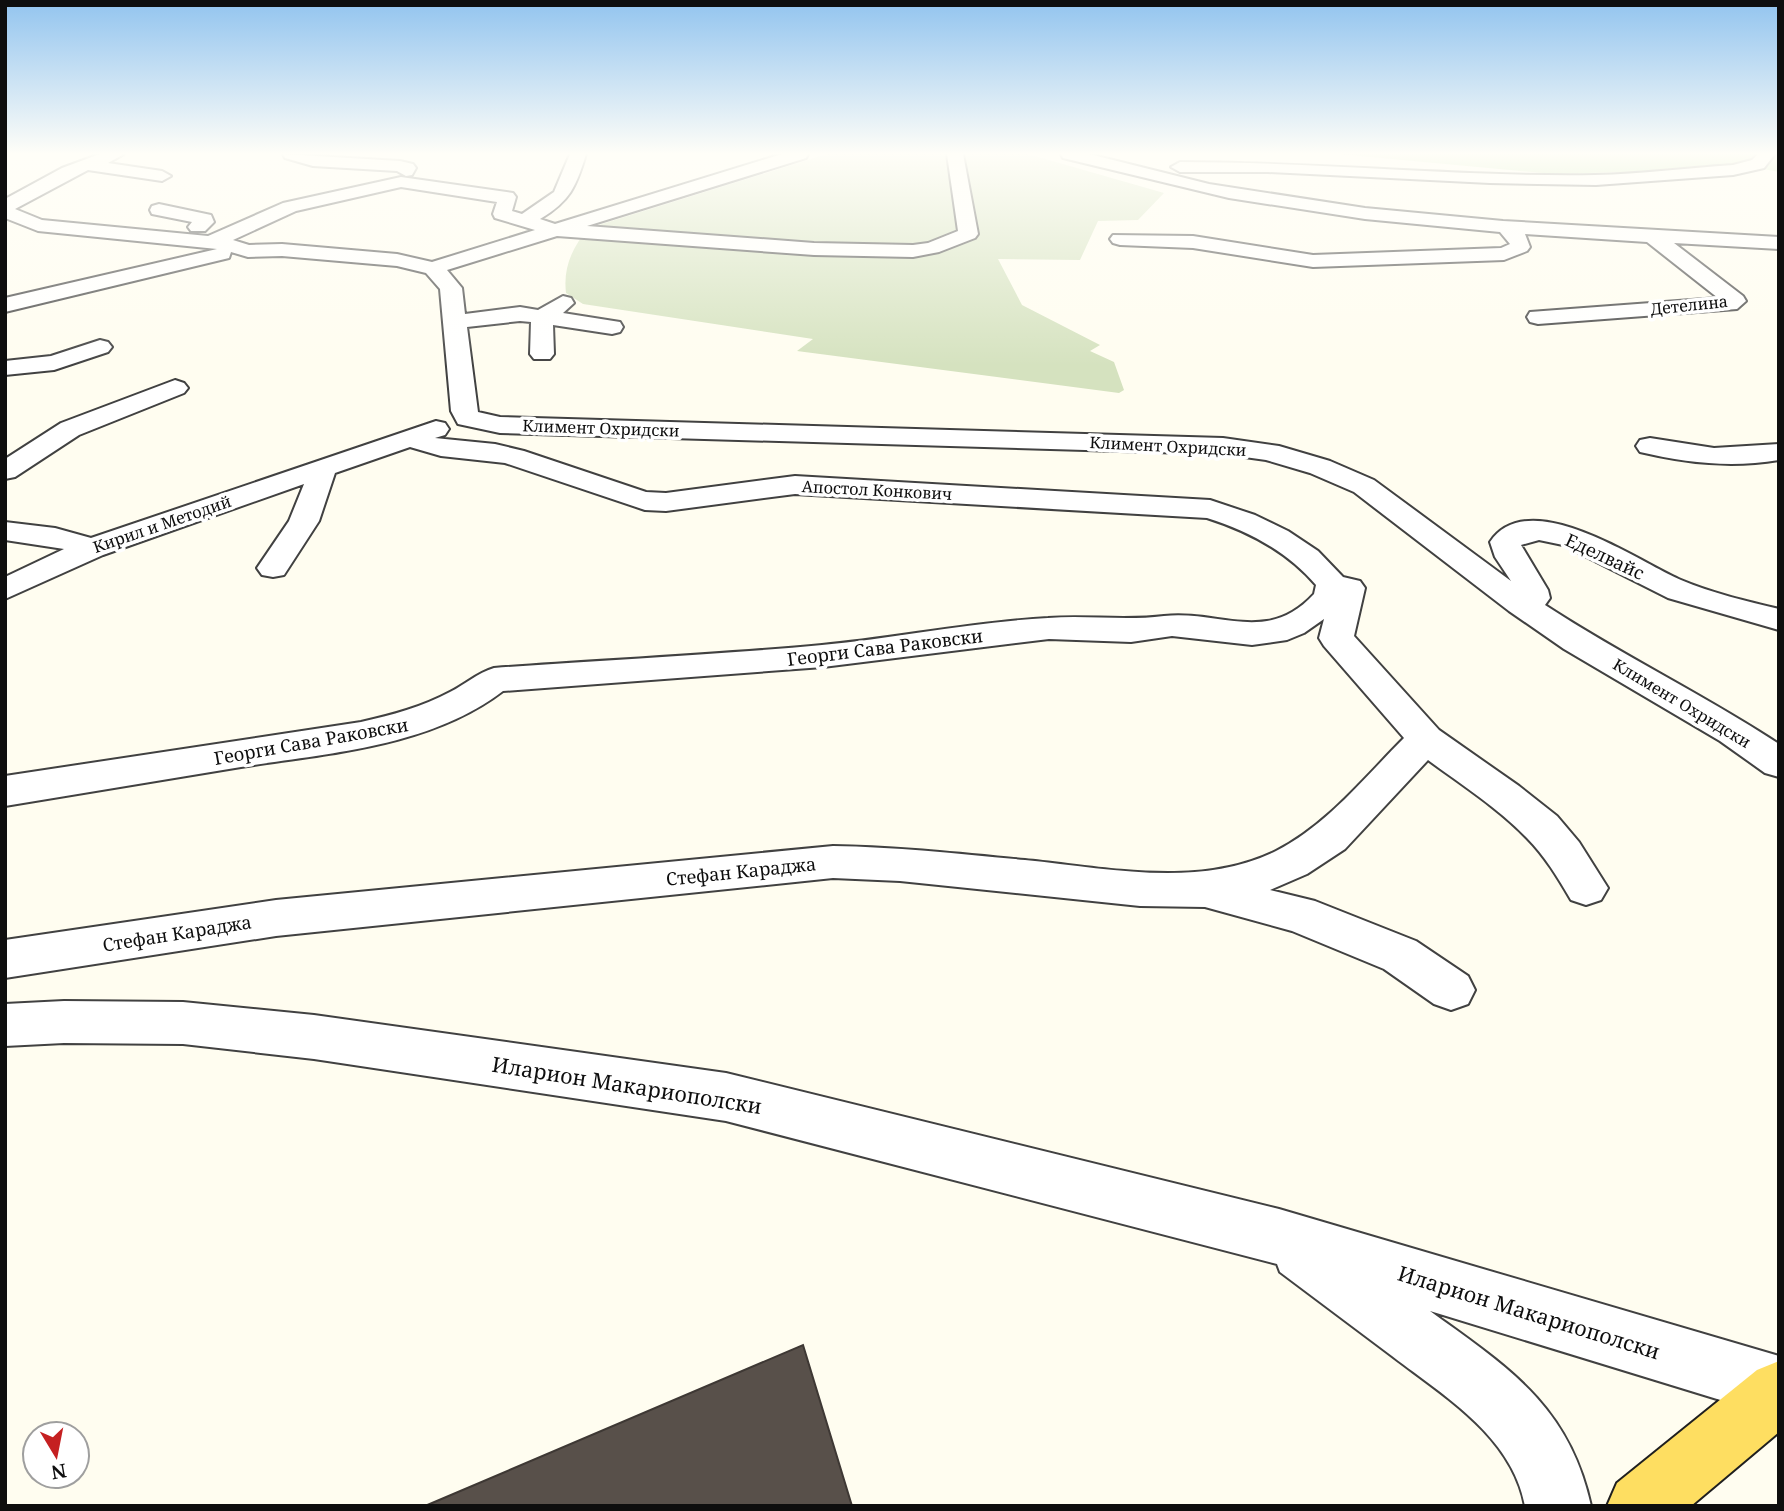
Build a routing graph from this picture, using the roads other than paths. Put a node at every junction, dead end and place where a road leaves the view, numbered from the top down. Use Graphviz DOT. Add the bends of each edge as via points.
graph roads {
  1 [pos="12,225"];
  2 [pos="41,225"];
  3 [pos="200,225"];
  4 [pos="250,225"];
  5 [pos="536,225"];
  6 [pos="574,225"];
  7 [pos="966,225"];
  8 [pos="1490,225"];
  9 [pos="1505,226"];
  10 [pos="57,228"];
  11 [pos="556,230"];
  12 [pos="1652,236"];
  13 [pos="178,239"];
  14 [pos="1120,239"];
  15 [pos="211,242"];
  16 [pos="1779,243"];
  17 [pos="248,251"];
  18 [pos="433,268"];
  19 [pos="563,303"];
  20 [pos="5,305"];
  21 [pos="542,317"];
  22 [pos="1538,317"];
  23 [pos="454,322"];
  24 [pos="612,327"];
  25 [pos="100,346"];
  26 [pos="542,354"];
  27 [pos="5,368"];
  28 [pos="174,388"];
  29 [pos="467,418"];
  30 [pos="411,437"];
  31 [pos="1650,446"];
  32 [pos="1779,452"];
  33 [pos="322,468"];
  34 [pos="5,471"];
  35 [pos="5,531"];
  36 [pos="92,548"];
  37 [pos="274,568"];
  38 [pos="1332,583"];
  39 [pos="5,589"];
  40 [pos="1521,604"];
  41 [pos="1779,620"];
  42 [pos="1426,739"];
  43 [pos="1779,763"];
  44 [pos="5,791"];
  45 [pos="1586,888"];
  46 [pos="1203,890"];
  47 [pos="5,959"];
  48 [pos="1451,990"];
  49 [pos="5,1025"];
  50 [pos="1279,1237"];
  51 [pos="1779,1389"];
  52 [pos="1558,1506"];
  53 [pos="1640,1506"];
  1 -- 10 [label="street"];
  2 -- 10 [label="street"];
  3 -- 13 [label="street"];
  4 -- 15 [label="street"];
  5 -- 11 [label="street"];
  6 -- 11 [label="street"];
  7 -- 11 [label="street" via="968,234 932,248 900,251"];
  8 -- 9 [label="street"];
  9 -- 12 [label="street"];
  9 -- 14 [label="street" via="1519,239 1520,247 1504,254 1313,261 1193,242"];
  10 -- 13 [label="street"];
  11 -- 18 [label="street"];
  12 -- 16 [label="street"];
  12 -- 22 [label="street, Детелина" via="1735,301"];
  13 -- 15 [label="street"];
  15 -- 17 [label="street"];
  17 -- 18 [label="street" via="397,260"];
  17 -- 20 [label="street"];
  18 -- 23 [label="street" via="451,288"];
  19 -- 21 [label="street"];
  21 -- 23 [label="street" via="520,314"];
  21 -- 24 [label="street"];
  21 -- 26 [label="street"];
  23 -- 29 [label="street"];
  25 -- 27 [label="street" via="54,363"];
  28 -- 34 [label="street" via="70,429"];
  29 -- 30 [label="street, Кирил и Методий"];
  29 -- 40 [label="street, Климент Охридски" via="500,425 1223,446 1269,452 1364,486"];
  30 -- 33 [label="street, Кирил и Методий"];
  30 -- 38 [label="street, Апостол Конкович" via="423,446 514,457 645,501 795,485 1210,509 1270,533 1314,562"];
  31 -- 32 [label="street" via="1699,457"];
  33 -- 36 [label="street, Кирил и Методий"];
  33 -- 37 [label="street" via="302,531"];
  35 -- 36 [label="street" via="55,537"];
  36 -- 39 [label="street, Кирил и Методий"];
  38 -- 42 [label="street" via="1349,588 1336,638"];
  38 -- 44 [label="street, Георги Сава Раковски" via="1331,596 1321,606 1275,632 1172,626 1132,631 1049,628 823,656 494,680 452,707 417,722 361,735"];
  40 -- 41 [label="street, Еделвайс" via="1534,598 1532,587 1507,553 1505,542 1518,532 1545,531 1572,538 1698,598"];
  40 -- 43 [label="street, Климент Охридски"];
  42 -- 45 [label="street" via="1542,827"];
  42 -- 46 [label="street, Стефан Караджа" via="1330,838 1292,862 1248,881"];
  46 -- 47 [label="street, Стефан Караджа" via="1140,890 900,864 833,862 276,918"];
  46 -- 48 [label="street" via="1312,919 1400,955"];
  49 -- 50 [label="street, Иларион Макариополски" via="196,1024 726,1097"];
  50 -- 51 [label="street, Иларион Макариополски"];
  50 -- 52 [label="street, Иларион Макариополски" via="1488,1390 1541,1454"];
  51 -- 53 [label="main road"];
}
